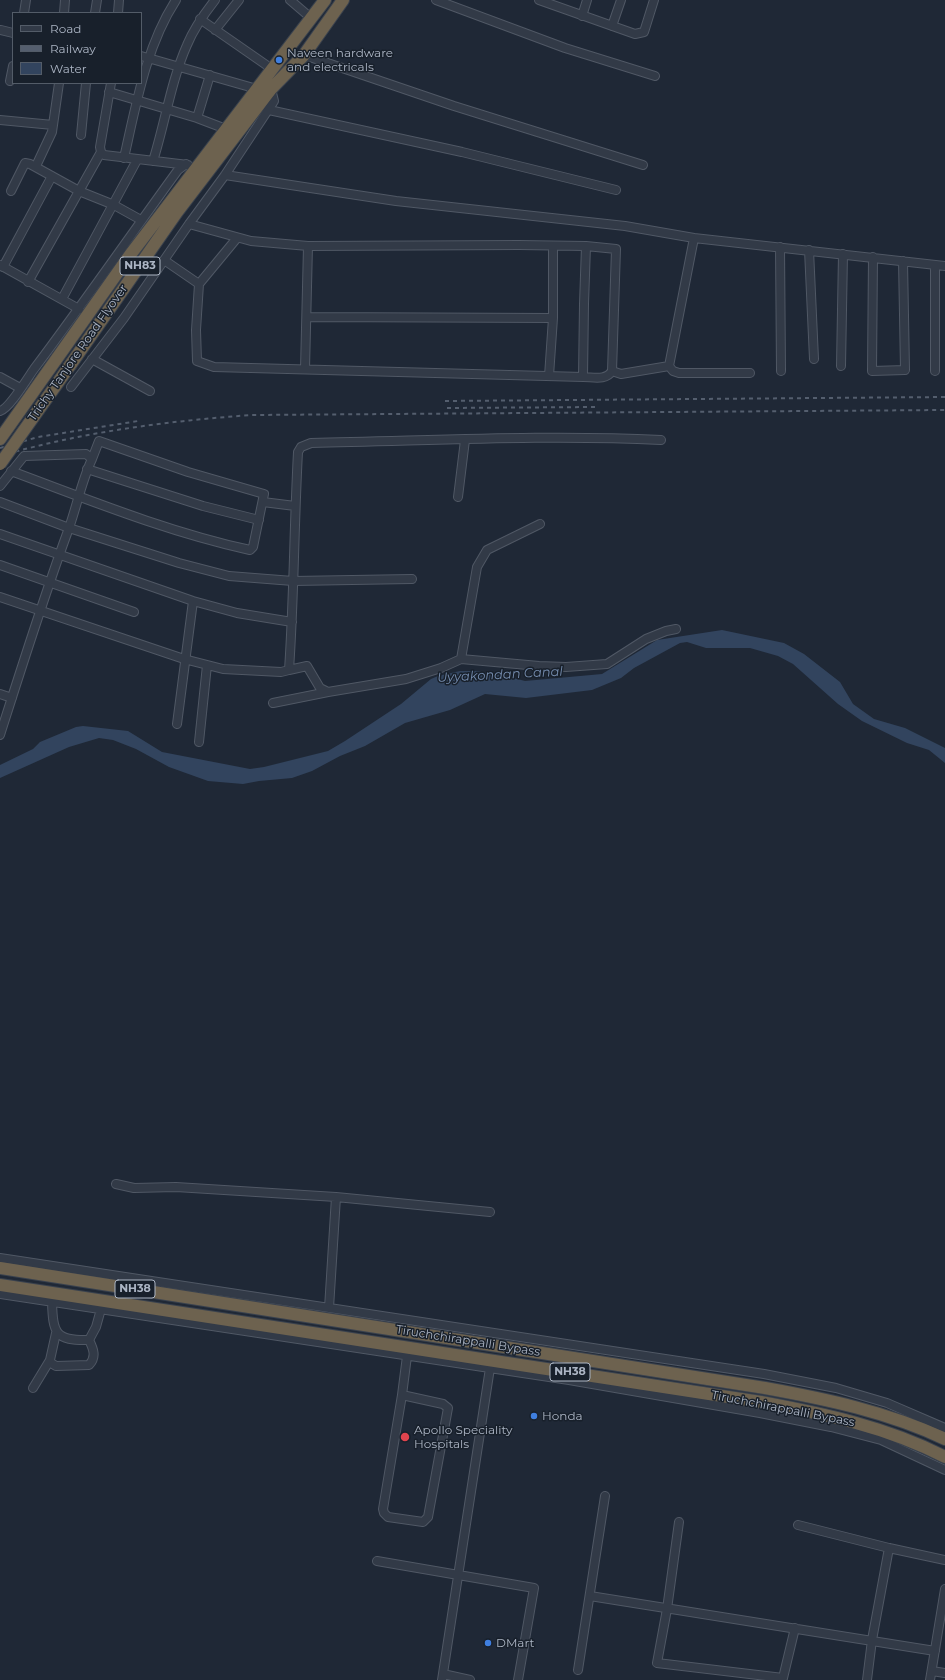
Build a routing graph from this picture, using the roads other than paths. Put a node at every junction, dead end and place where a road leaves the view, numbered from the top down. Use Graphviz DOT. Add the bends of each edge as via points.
graph roads {
  1 [pos="26,0"];
  2 [pos="65,0"];
  3 [pos="97,0"];
  4 [pos="119,0"];
  5 [pos="176,0"];
  6 [pos="215,0"];
  7 [pos="238,0"];
  8 [pos="290,0"];
  9 [pos="325,0"];
  10 [pos="342,0"];
  11 [pos="436,0"];
  12 [pos="540,0"];
  13 [pos="587,0"];
  14 [pos="621,0"];
  15 [pos="654,0"];
  16 [pos="24,12"];
  17 [pos="64,12"];
  18 [pos="95,12"];
  19 [pos="118,12"];
  20 [pos="582,16"];
  21 [pos="311,18"];
  22 [pos="200,19"];
  23 [pos="612,26"];
  24 [pos="1,30"];
  25 [pos="215,30"];
  26 [pos="12,33"];
  27 [pos="304,54"];
  28 [pos="142,56"];
  29 [pos="150,58"];
  30 [pos="179,66"];
  31 [pos="272,69"];
  32 [pos="12,71"];
  33 [pos="210,75"];
  34 [pos="655,76"];
  35 [pos="10,81"];
  36 [pos="59,84"];
  37 [pos="86,84"];
  38 [pos="111,84"];
  39 [pos="257,89"];
  40 [pos="109,92"];
  41 [pos="137,101"];
  42 [pos="263,109"];
  43 [pos="168,110"];
  44 [pos="197,118"];
  45 [pos="0,120"];
  46 [pos="53,125"];
  47 [pos="226,129"];
  48 [pos="80,135"];
  49 [pos="101,152"];
  50 [pos="124,158"];
  51 [pos="137,160"];
  52 [pos="153,161"];
  53 [pos="643,165"];
  54 [pos="36,166"];
  55 [pos="191,166"];
  56 [pos="226,175"];
  57 [pos="52,176"];
  58 [pos="616,190"];
  59 [pos="11,191"];
  60 [pos="79,191"];
  61 [pos="114,205"];
  62 [pos="141,220"];
  63 [pos="189,224"];
  64 [pos="237,238"];
  65 [pos="694,238"];
  66 [pos="308,246"];
  67 [pos="553,246"];
  68 [pos="586,246"];
  69 [pos="780,247"];
  70 [pos="809,250"];
  71 [pos="842,254"];
  72 [pos="873,257"];
  73 [pos="164,260"];
  74 [pos="903,261"];
  75 [pos="936,265"];
  76 [pos="1,266"];
  77 [pos="945,266"];
  78 [pos="28,282"];
  79 [pos="199,284"];
  80 [pos="62,299"];
  81 [pos="79,309"];
  82 [pos="307,317"];
  83 [pos="553,318"];
  84 [pos="92,359"];
  85 [pos="814,359"];
  86 [pos="669,366"];
  87 [pos="841,366"];
  88 [pos="305,369"];
  89 [pos="612,371"];
  90 [pos="781,371"];
  91 [pos="935,371"];
  92 [pos="750,373"];
  93 [pos="550,376"];
  94 [pos="0,377"];
  95 [pos="583,377"];
  96 [pos="71,387"];
  97 [pos="20,388"];
  98 [pos="150,391"];
  99 [pos="0,411"];
  100 [pos="0,439"];
  101 [pos="465,440"];
  102 [pos="661,440"];
  103 [pos="92,459"];
  104 [pos="0,464"];
  105 [pos="87,469"];
  106 [pos="10,471"];
  107 [pos="0,486"];
  108 [pos="80,497"];
  109 [pos="458,497"];
  110 [pos="0,502"];
  111 [pos="263,502"];
  112 [pos="295,506"];
  113 [pos="259,520"];
  114 [pos="540,524"];
  115 [pos="69,528"];
  116 [pos="0,534"];
  117 [pos="60,555"];
  118 [pos="0,565"];
  119 [pos="412,579"];
  120 [pos="293,582"];
  121 [pos="50,584"];
  122 [pos="0,597"];
  123 [pos="193,601"];
  124 [pos="40,612"];
  125 [pos="134,612"];
  126 [pos="292,622"];
  127 [pos="676,629"];
  128 [pos="461,659"];
  129 [pos="184,660"];
  130 [pos="207,665"];
  131 [pos="289,670"];
  132 [pos="328,692"];
  133 [pos="0,694"];
  134 [pos="12,698"];
  135 [pos="273,703"];
  136 [pos="176,724"];
  137 [pos="0,735"];
  138 [pos="199,742"];
  139 [pos="116,1184"];
  140 [pos="336,1197"];
  141 [pos="490,1212"];
  142 [pos="0,1258"];
  143 [pos="0,1268"];
  144 [pos="0,1285"];
  145 [pos="0,1294"];
  146 [pos="52,1302"];
  147 [pos="329,1308"];
  148 [pos="101,1309"];
  149 [pos="188,1313"];
  150 [pos="176,1320"];
  151 [pos="56,1333"];
  152 [pos="89,1340"];
  153 [pos="407,1356"];
  154 [pos="50,1360"];
  155 [pos="490,1368"];
  156 [pos="34,1388"];
  157 [pos="402,1395"];
  158 [pos="945,1428"];
  159 [pos="945,1439"];
  160 [pos="945,1457"];
  161 [pos="945,1470"];
  162 [pos="605,1496"];
  163 [pos="680,1522"];
  164 [pos="798,1525"];
  165 [pos="889,1548"];
  166 [pos="945,1560"];
  167 [pos="377,1561"];
  168 [pos="459,1574"];
  169 [pos="945,1589"];
  170 [pos="590,1596"];
  171 [pos="667,1609"];
  172 [pos="795,1628"];
  173 [pos="872,1640"];
  174 [pos="935,1651"];
  175 [pos="578,1670"];
  176 [pos="932,1671"];
  177 [pos="945,1673"];
  178 [pos="443,1677"];
  179 [pos="470,1680"];
  180 [pos="518,1680"];
  181 [pos="867,1680"];
  182 [pos="930,1680"];
  1 -- 16 [label="street"];
  2 -- 17 [label="street"];
  3 -- 18 [label="street"];
  4 -- 19 [label="street"];
  5 -- 29 [label="street" via="167,14"];
  6 -- 22 [label="street"];
  7 -- 25 [label="street"];
  8 -- 21 [label="street"];
  9 -- 21 [label="highway, NH83"];
  10 -- 27 [label="highway, NH83"];
  11 -- 34 [label="street" via="565,48"];
  12 -- 20 [label="street"];
  13 -- 20 [label="street"];
  14 -- 23 [label="street"];
  15 -- 23 [label="street" via="644,32 635,34"];
  20 -- 23 [label="street"];
  21 -- 31 [label="highway, NH83"];
  22 -- 25 [label="street"];
  22 -- 30 [label="street"];
  24 -- 26 [label="street"];
  25 -- 31 [label="street"];
  27 -- 42 [label="highway, Trichy Tanjore Road Flyover / NH83" via="271,89"];
  27 -- 53 [label="street" via="454,106"];
  28 -- 29 [label="street"];
  29 -- 30 [label="street"];
  29 -- 41 [label="street"];
  30 -- 33 [label="street"];
  30 -- 43 [label="street"];
  31 -- 39 [label="highway, NH83"];
  32 -- 35 [label="street"];
  33 -- 39 [label="street"];
  33 -- 44 [label="street"];
  36 -- 46 [label="street"];
  37 -- 48 [label="street"];
  38 -- 40 [label="street"];
  39 -- 47 [label="highway, NH83"];
  40 -- 41 [label="street"];
  40 -- 49 [label="street"];
  41 -- 43 [label="street"];
  41 -- 50 [label="street"];
  42 -- 56 [label="street"];
  42 -- 58 [label="street" via="462,152"];
  42 -- 104 [label="highway, Trichy Tanjore Road Flyover / NH83, bridge" via="178,212"];
  43 -- 44 [label="street"];
  43 -- 52 [label="street"];
  44 -- 47 [label="street"];
  45 -- 46 [label="street"];
  46 -- 54 [label="street" via="49,140 44,145"];
  47 -- 55 [label="highway, NH83"];
  49 -- 50 [label="street" via="104,155"];
  49 -- 60 [label="street"];
  50 -- 51 [label="street"];
  51 -- 52 [label="street"];
  51 -- 61 [label="street"];
  52 -- 55 [label="street"];
  54 -- 57 [label="street"];
  54 -- 59 [label="street" via="25,163"];
  55 -- 62 [label="street" via="178,170"];
  55 -- 100 [label="highway, Trichy Tanjore Road Flyover / NH83" via="182,186"];
  56 -- 63 [label="street"];
  56 -- 65 [label="street" via="396,201 625,226"];
  57 -- 60 [label="street"];
  57 -- 76 [label="street"];
  60 -- 61 [label="street"];
  60 -- 78 [label="street"];
  61 -- 62 [label="street"];
  61 -- 80 [label="street"];
  62 -- 81 [label="street"];
  63 -- 64 [label="street"];
  63 -- 73 [label="street"];
  64 -- 66 [label="street"];
  64 -- 79 [label="street"];
  65 -- 69 [label="street"];
  65 -- 86 [label="street"];
  66 -- 67 [label="street"];
  66 -- 82 [label="street"];
  67 -- 68 [label="street"];
  67 -- 83 [label="street"];
  68 -- 89 [label="street" via="616,249"];
  68 -- 95 [label="street"];
  69 -- 70 [label="street"];
  69 -- 90 [label="street"];
  70 -- 71 [label="street"];
  70 -- 85 [label="street"];
  71 -- 72 [label="street"];
  71 -- 87 [label="street"];
  72 -- 74 [label="street"];
  72 -- 74 [label="street" via="872,370 905,370"];
  73 -- 79 [label="street"];
  73 -- 84 [label="street"];
  74 -- 75 [label="street"];
  75 -- 77 [label="street"];
  75 -- 91 [label="street"];
  76 -- 78 [label="street"];
  78 -- 80 [label="street"];
  79 -- 88 [label="street" via="197,361 214,367"];
  80 -- 81 [label="street"];
  81 -- 97 [label="street"];
  82 -- 83 [label="street"];
  82 -- 88 [label="street"];
  83 -- 93 [label="street"];
  84 -- 96 [label="street"];
  84 -- 98 [label="street"];
  86 -- 89 [label="street" via="621,374"];
  86 -- 92 [label="street" via="678,372"];
  88 -- 93 [label="street"];
  89 -- 95 [label="street" via="604,378"];
  93 -- 95 [label="street"];
  94 -- 97 [label="street"];
  97 -- 99 [label="street" via="7,408"];
  101 -- 102 [label="street"];
  101 -- 109 [label="street"];
  101 -- 112 [label="street" via="305,444 298,452"];
  103 -- 105 [label="street"];
  103 -- 106 [label="street" via="86,454 24,456"];
  103 -- 111 [label="street" via="99,442 264,494"];
  105 -- 108 [label="street"];
  105 -- 113 [label="street" via="202,506"];
  106 -- 107 [label="street"];
  106 -- 108 [label="street"];
  108 -- 113 [label="street" via="152,522 250,550 253,548"];
  108 -- 115 [label="street"];
  110 -- 115 [label="street"];
  111 -- 112 [label="street"];
  111 -- 113 [label="street"];
  112 -- 120 [label="street"];
  114 -- 128 [label="street" via="487,550 481,558 477,567"];
  115 -- 117 [label="street"];
  115 -- 120 [label="street" via="229,576"];
  116 -- 117 [label="street"];
  117 -- 121 [label="street"];
  117 -- 123 [label="street"];
  118 -- 121 [label="street"];
  119 -- 120 [label="street"];
  120 -- 126 [label="street"];
  121 -- 124 [label="street"];
  121 -- 125 [label="street"];
  122 -- 124 [label="street"];
  123 -- 126 [label="street" via="237,614"];
  123 -- 129 [label="street"];
  124 -- 129 [label="street"];
  124 -- 134 [label="street"];
  126 -- 131 [label="street"];
  127 -- 128 [label="street" via="646,639 607,664 566,667"];
  128 -- 132 [label="street" via="406,679"];
  129 -- 130 [label="street"];
  129 -- 136 [label="street"];
  130 -- 131 [label="street" via="263,672"];
  130 -- 138 [label="street"];
  131 -- 132 [label="street" via="304,666 309,668 314,681"];
  132 -- 135 [label="street"];
  133 -- 134 [label="street"];
  134 -- 137 [label="street"];
  139 -- 140 [label="street" via="134,1188 176,1187"];
  140 -- 141 [label="street"];
  140 -- 147 [label="street"];
  142 -- 147 [label="street"];
  143 -- 159 [label="highway, Tiruchchirappalli Bypass / NH38" via="833,1400"];
  144 -- 149 [label="highway, NH38"];
  145 -- 146 [label="street"];
  146 -- 148 [label="street"];
  146 -- 151 [label="street"];
  147 -- 158 [label="street" via="754,1372 836,1388 887,1403"];
  148 -- 150 [label="street"];
  148 -- 152 [label="street"];
  149 -- 150 [label="highway"];
  149 -- 160 [label="highway, Tiruchchirappalli Bypass / NH38" via="761,1402 833,1416 883,1430"];
  150 -- 153 [label="street"];
  151 -- 152 [label="street" via="69,1339"];
  151 -- 154 [label="street"];
  152 -- 154 [label="street" via="94,1356 89,1365 56,1366"];
  153 -- 155 [label="street"];
  153 -- 157 [label="street"];
  154 -- 156 [label="street"];
  155 -- 161 [label="street" via="831,1427 881,1440"];
  155 -- 168 [label="street"];
  157 -- 157 [label="street" via="443,1404 448,1408 428,1517 423,1522 388,1517 384,1513"];
  162 -- 170 [label="street"];
  163 -- 171 [label="street"];
  164 -- 165 [label="street"];
  165 -- 166 [label="street"];
  165 -- 173 [label="street"];
  167 -- 168 [label="street"];
  168 -- 178 [label="street"];
  168 -- 180 [label="street" via="534,1588"];
  169 -- 174 [label="street"];
  170 -- 171 [label="street"];
  170 -- 175 [label="street"];
  171 -- 172 [label="street"];
  171 -- 172 [label="street" via="657,1663 783,1678"];
  172 -- 173 [label="street"];
  173 -- 174 [label="street"];
  173 -- 181 [label="street"];
  174 -- 176 [label="street"];
  176 -- 177 [label="street"];
  176 -- 182 [label="street"];
  178 -- 179 [label="street"];
}
